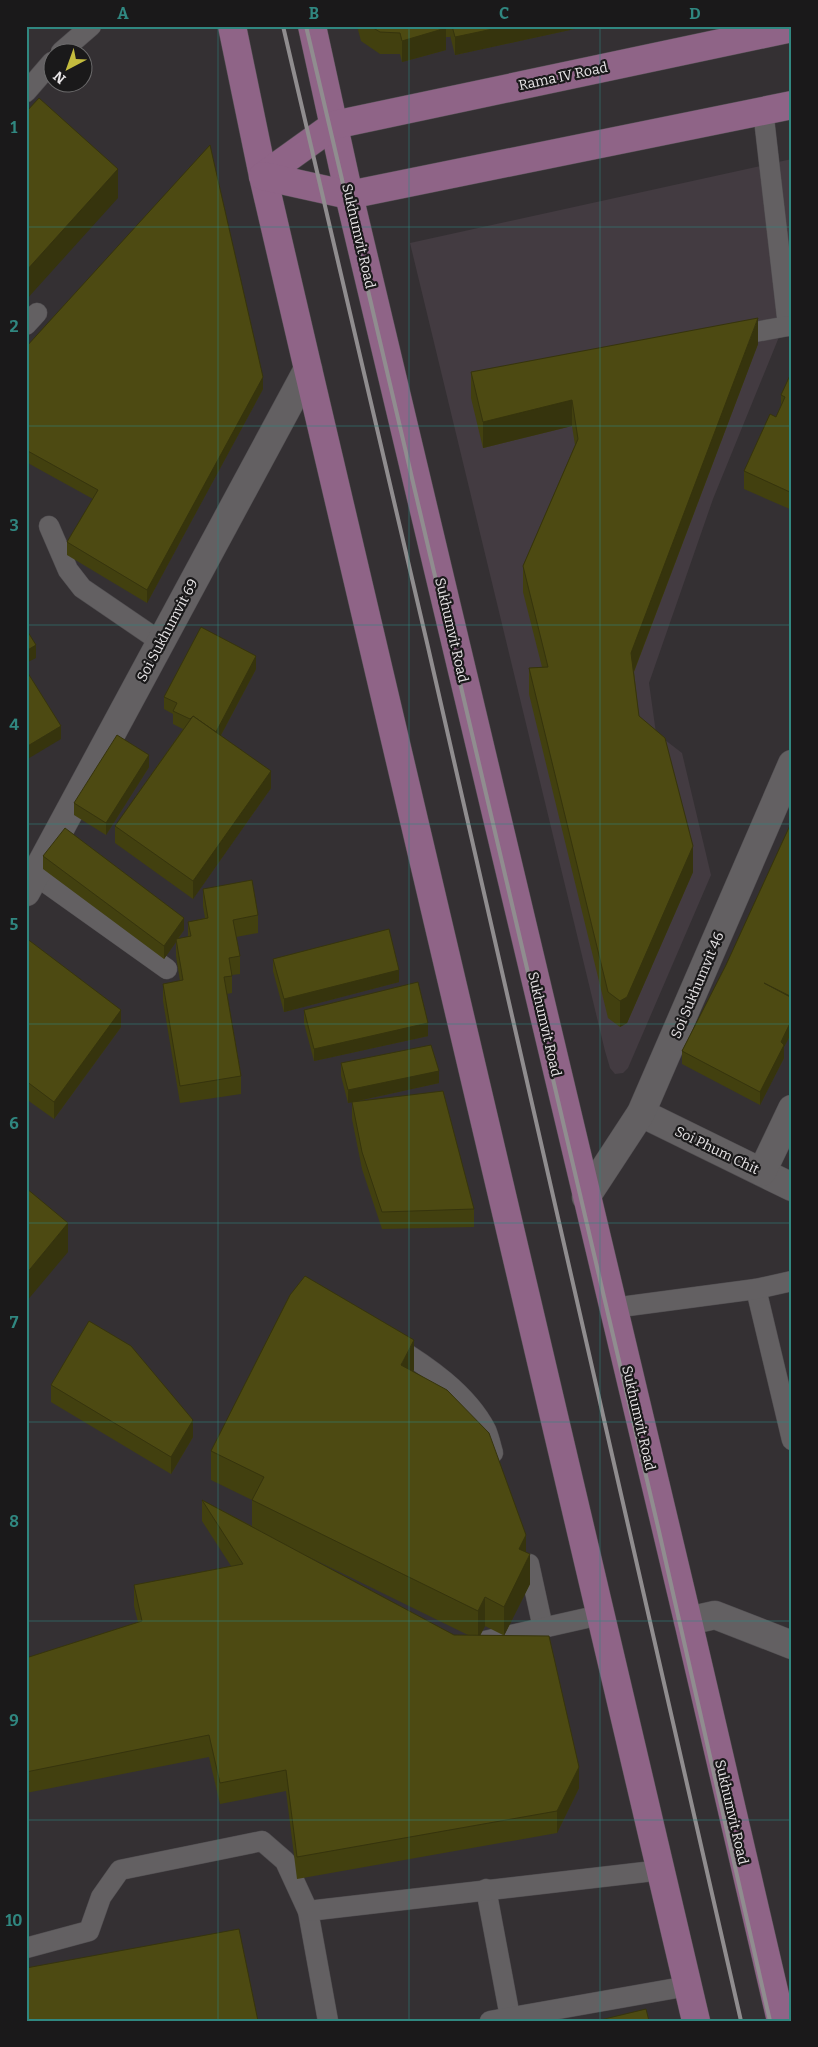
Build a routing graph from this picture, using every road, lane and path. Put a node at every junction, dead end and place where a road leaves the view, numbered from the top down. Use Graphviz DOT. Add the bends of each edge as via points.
graph roads {
  1 [pos="92,26"];
  2 [pos="232,26"];
  3 [pos="312,26"];
  4 [pos="792,28"];
  5 [pos="73,42"];
  6 [pos="42,74"];
  7 [pos="26,92"];
  8 [pos="792,104"];
  9 [pos="763,110"];
  10 [pos="334,125"];
  11 [pos="263,176"];
  12 [pos="349,195"];
  13 [pos="790,321"];
  14 [pos="710,341"];
  15 [pos="308,369"];
  16 [pos="49,526"];
  17 [pos="160,642"];
  18 [pos="792,764"];
  19 [pos="31,884"];
  20 [pos="167,969"];
  21 [pos="792,1109"];
  22 [pos="641,1113"];
  23 [pos="762,1172"];
  24 [pos="792,1187"];
  25 [pos="586,1197"];
  26 [pos="792,1281"];
  27 [pos="756,1289"];
  28 [pos="613,1308"];
  29 [pos="376,1336"];
  30 [pos="792,1440"];
  31 [pos="500,1475"];
  32 [pos="524,1563"];
  33 [pos="600,1615"];
  34 [pos="688,1621"];
  35 [pos="543,1628"];
  36 [pos="466,1640"];
  37 [pos="792,1644"];
  38 [pos="662,1870"];
  39 [pos="486,1889"];
  40 [pos="308,1911"];
  41 [pos="26,1948"];
  42 [pos="688,1986"];
  43 [pos="510,2017"];
  44 [pos="328,2021"];
  45 [pos="490,2021"];
  46 [pos="696,2021"];
  47 [pos="780,2021"];
  1 -- 5 [label="lane"];
  2 -- 11 [label="main road"];
  3 -- 10 [label="main road, Sukhumvit Road"];
  4 -- 10 [label="main road, Rama IV Road"];
  6 -- 7 [label="lane"];
  8 -- 9 [label="main road"];
  9 -- 12 [label="main road"];
  9 -- 13 [label="lane"];
  10 -- 11 [label="main road"];
  10 -- 12 [label="main road, Sukhumvit Road"];
  11 -- 12 [label="main road"];
  11 -- 15 [label="main road"];
  12 -- 25 [label="main road, Sukhumvit Road"];
  13 -- 14 [label="lane"];
  15 -- 17 [label="street, Soi Sukhumvit 69"];
  15 -- 33 [label="main road"];
  16 -- 17 [label="lane" via="68,570 82,588"];
  17 -- 19 [label="street, Soi Sukhumvit 69"];
  18 -- 22 [label="street, Soi Sukhumvit 46"];
  19 -- 20 [label="lane"];
  21 -- 23 [label="street"];
  22 -- 23 [label="street, Soi Phum Chit"];
  22 -- 25 [label="street, Soi Sukhumvit 46"];
  23 -- 24 [label="street, Soi Phum Chit"];
  25 -- 28 [label="main road, Sukhumvit Road"];
  26 -- 27 [label="lane"];
  27 -- 28 [label="lane"];
  27 -- 30 [label="lane"];
  28 -- 34 [label="main road, Sukhumvit Road"];
  29 -- 31 [label="lane" via="417,1360 460,1396 486,1430"];
  32 -- 35 [label="lane"];
  33 -- 35 [label="lane"];
  33 -- 38 [label="main road"];
  34 -- 37 [label="street" via="715,1615"];
  34 -- 47 [label="main road, Sukhumvit Road"];
  35 -- 36 [label="lane" via="492,1635 478,1642"];
  38 -- 39 [label="lane" via="528,1887"];
  38 -- 42 [label="main road"];
  39 -- 40 [label="lane"];
  39 -- 43 [label="lane"];
  40 -- 41 [label="lane" via="285,1861 262,1841 120,1870 101,1897 89,1931"];
  40 -- 44 [label="lane"];
  42 -- 43 [label="lane"];
  42 -- 46 [label="main road"];
  43 -- 45 [label="lane"];
}
